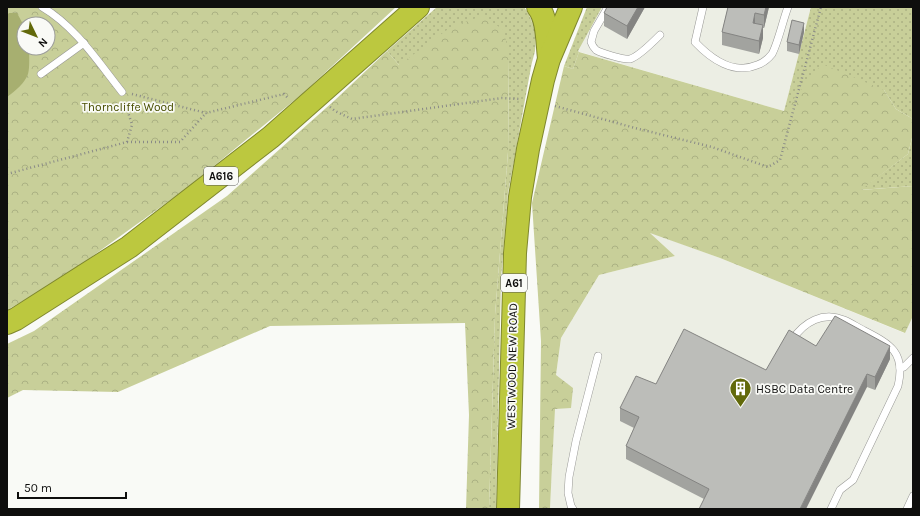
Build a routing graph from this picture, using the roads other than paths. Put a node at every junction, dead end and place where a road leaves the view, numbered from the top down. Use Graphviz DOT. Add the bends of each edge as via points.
graph roads {
  1 [pos="42,7"];
  2 [pos="418,7"];
  3 [pos="538,7"];
  4 [pos="571,7"];
  5 [pos="608,7"];
  6 [pos="703,7"];
  7 [pos="788,7"];
  8 [pos="660,35"];
  9 [pos="84,43"];
  10 [pos="549,59"];
  11 [pos="41,74"];
  12 [pos="122,92"];
  13 [pos="7,323"];
  14 [pos="792,340"];
  15 [pos="598,356"];
  16 [pos="913,358"];
  17 [pos="900,368"];
  18 [pos="913,496"];
  19 [pos="508,509"];
  20 [pos="573,509"];
  21 [pos="831,509"];
  22 [pos="907,509"];
  1 -- 9 [label="lane" via="54,14"];
  2 -- 13 [label="highway, A616" via="271,137 128,247"];
  3 -- 10 [label="highway, WESTWOOD NEW ROAD / A61" via="546,27"];
  4 -- 10 [label="highway, WESTWOOD NEW ROAD / A61"];
  5 -- 8 [label="lane" via="594,31 591,42 597,50 630,59"];
  6 -- 7 [label="lane" via="695,42 726,65 750,68 763,63 771,54"];
  9 -- 11 [label="lane"];
  9 -- 12 [label="lane"];
  10 -- 19 [label="highway, WESTWOOD NEW ROAD / A61" via="528,149 520,197 515,253"];
  14 -- 17 [label="lane" via="796,333 818,318 843,320 891,347 898,358"];
  15 -- 20 [label="lane" via="569,477 568,493"];
  16 -- 17 [label="lane"];
  17 -- 21 [label="lane" via="898,386 853,480 840,490"];
  18 -- 22 [label="lane"];
}
